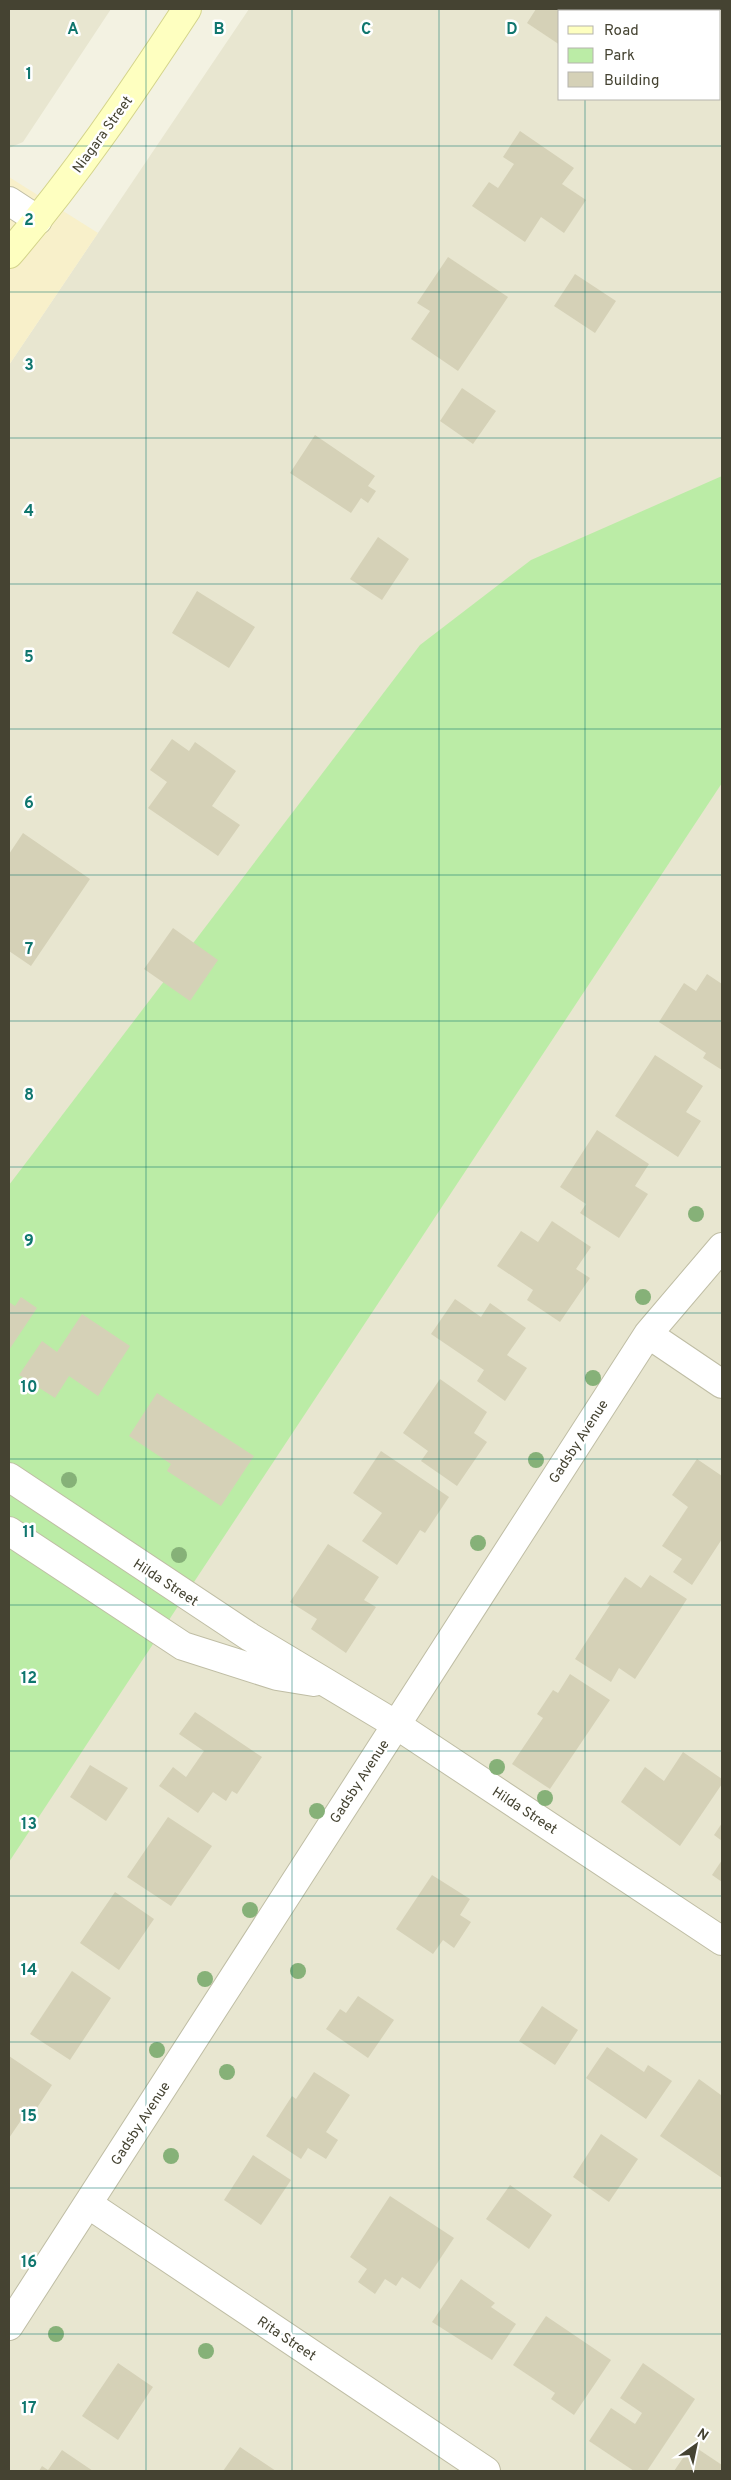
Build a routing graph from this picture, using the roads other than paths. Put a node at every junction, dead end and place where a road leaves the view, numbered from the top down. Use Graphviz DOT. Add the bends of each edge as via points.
graph roads {
  1 [pos="187,9"];
  2 [pos="9,200"];
  3 [pos="38,220"];
  4 [pos="9,254"];
  5 [pos="722,1247"];
  6 [pos="648,1334"];
  7 [pos="722,1384"];
  8 [pos="9,1477"];
  9 [pos="9,1531"];
  10 [pos="326,1683"];
  11 [pos="395,1724"];
  12 [pos="722,1941"];
  13 [pos="88,2204"];
  14 [pos="9,2326"];
  15 [pos="486,2471"];
  1 -- 3 [label="main road, Niagara Street" via="126,102"];
  2 -- 3 [label="street"];
  3 -- 4 [label="main road, Niagara Street"];
  5 -- 6 [label="street, Gadsby Avenue"];
  6 -- 7 [label="street"];
  6 -- 11 [label="street, Gadsby Avenue"];
  8 -- 10 [label="street, Hilda Street" via="250,1637"];
  9 -- 10 [label="street, Hilda Street" via="183,1646 278,1676"];
  10 -- 11 [label="street, Hilda Street"];
  11 -- 12 [label="street, Hilda Street"];
  11 -- 13 [label="street, Gadsby Avenue"];
  13 -- 14 [label="street, Gadsby Avenue"];
  13 -- 15 [label="street, Rita Street"];
}
